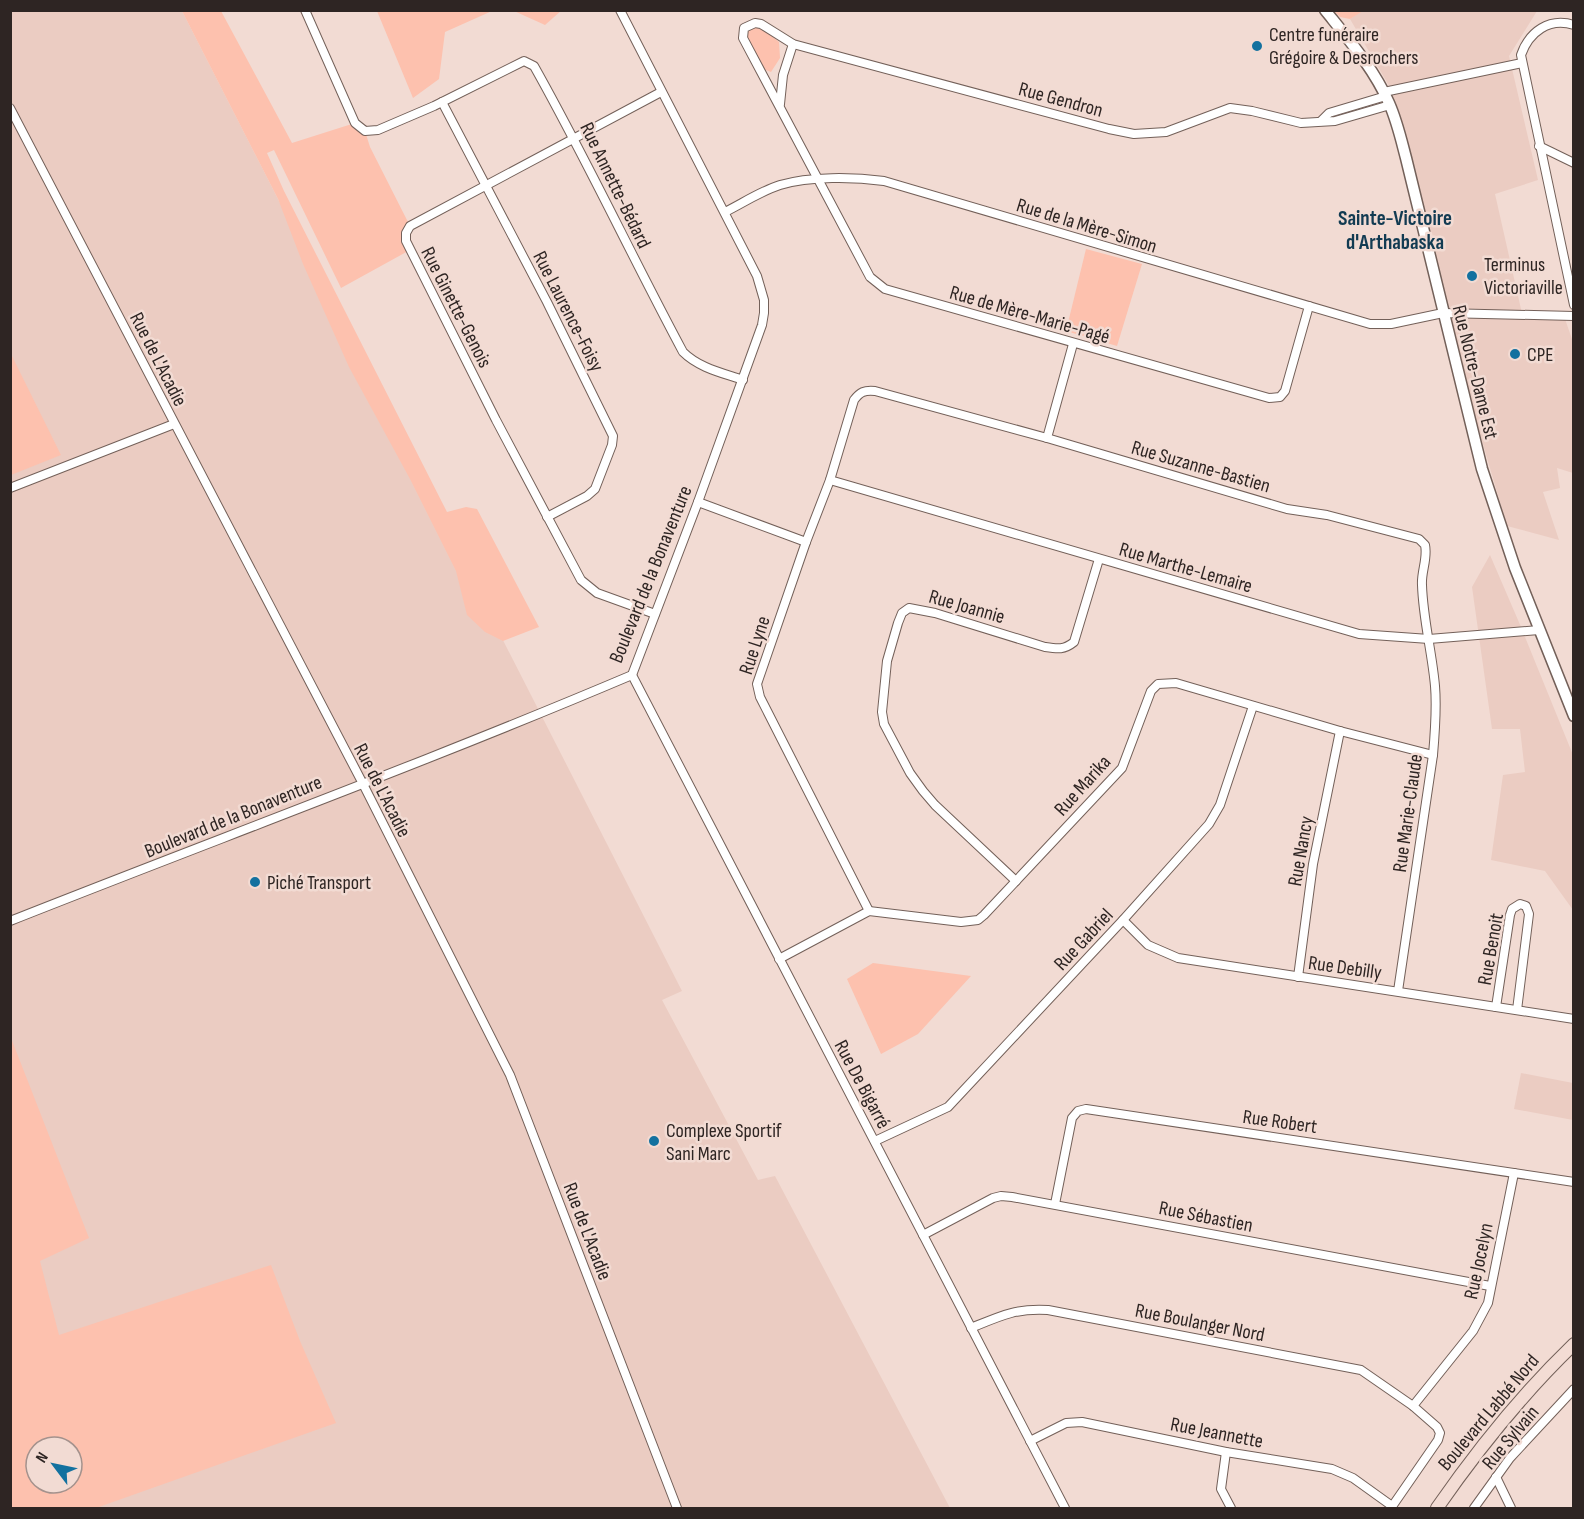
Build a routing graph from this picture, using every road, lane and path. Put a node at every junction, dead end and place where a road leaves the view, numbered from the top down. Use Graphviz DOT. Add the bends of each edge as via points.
graph roads {
  1 [pos="305,10"];
  2 [pos="620,10"];
  3 [pos="1325,10"];
  4 [pos="1574,25"];
  5 [pos="793,44"];
  6 [pos="1522,63"];
  7 [pos="661,92"];
  8 [pos="1387,98"];
  9 [pos="442,102"];
  10 [pos="780,105"];
  11 [pos="10,108"];
  12 [pos="576,139"];
  13 [pos="1539,146"];
  14 [pos="1574,163"];
  15 [pos="819,180"];
  16 [pos="486,186"];
  17 [pos="725,212"];
  18 [pos="1574,305"];
  19 [pos="1309,306"];
  20 [pos="1443,313"];
  21 [pos="1574,316"];
  22 [pos="1073,344"];
  23 [pos="743,380"];
  24 [pos="875,391"];
  25 [pos="174,424"];
  26 [pos="1047,438"];
  27 [pos="831,480"];
  28 [pos="10,488"];
  29 [pos="698,502"];
  30 [pos="547,517"];
  31 [pos="806,542"];
  32 [pos="1099,559"];
  33 [pos="655,614"];
  34 [pos="1539,630"];
  35 [pos="1429,639"];
  36 [pos="632,675"];
  37 [pos="1253,706"];
  38 [pos="1574,717"];
  39 [pos="1340,731"];
  40 [pos="1433,755"];
  41 [pos="362,782"];
  42 [pos="1016,881"];
  43 [pos="869,911"];
  44 [pos="1123,920"];
  45 [pos="10,921"];
  46 [pos="779,959"];
  47 [pos="1298,977"];
  48 [pos="1398,991"];
  49 [pos="1496,1007"];
  50 [pos="1517,1010"];
  51 [pos="1574,1019"];
  52 [pos="875,1141"];
  53 [pos="1514,1173"];
  54 [pos="1574,1182"];
  55 [pos="1055,1204"];
  56 [pos="923,1235"];
  57 [pos="1490,1286"];
  58 [pos="971,1328"];
  59 [pos="1574,1344"];
  60 [pos="1574,1389"];
  61 [pos="1413,1406"];
  62 [pos="1030,1441"];
  63 [pos="1226,1452"];
  64 [pos="1496,1477"];
  65 [pos="1391,1507"];
  66 [pos="676,1509"];
  67 [pos="1065,1509"];
  68 [pos="1231,1509"];
  69 [pos="1437,1509"];
  70 [pos="1474,1509"];
  71 [pos="1512,1509"];
  1 -- 9 [label="street" via="359,127 371,132 378,130"];
  2 -- 7 [label="street, Boulevard de la Bonaventure"];
  3 -- 8 [label="street, Rue Notre-Dame Est" via="1359,53"];
  4 -- 6 [label="street" via="1557,22 1542,27 1524,48"];
  5 -- 8 [label="street, Rue Gendron" via="1134,134 1166,132 1230,108 1290,122 1335,121"];
  5 -- 10 [label="street" via="783,75"];
  5 -- 10 [label="street, Rue de Mère-Marie-Pagé" via="755,23 742,33"];
  6 -- 8 [label="street, Rue Gendron"];
  6 -- 13 [label="street"];
  7 -- 12 [label="street, Rue Ginette-Genois"];
  7 -- 17 [label="street, Boulevard de la Bonaventure"];
  8 -- 20 [label="street, Rue Notre-Dame Est" via="1406,158"];
  9 -- 12 [label="street, Rue Annette-Bédard" via="524,61 530,62"];
  9 -- 16 [label="street, Rue Laurence-Foisy"];
  10 -- 15 [label="street, Rue de Mère-Marie-Pagé"];
  11 -- 25 [label="street, Rue de L'Acadie"];
  12 -- 16 [label="street, Rue Ginette-Genois"];
  12 -- 23 [label="street, Rue Annette-Bédard" via="683,352 691,360"];
  13 -- 14 [label="street"];
  13 -- 18 [label="street"];
  15 -- 17 [label="street, Rue de la Mère-Simon" via="782,184"];
  15 -- 19 [label="street, Rue de la Mère-Simon" via="884,181"];
  15 -- 22 [label="street, Rue de Mère-Marie-Pagé" via="870,277 878,285"];
  16 -- 30 [label="street, Rue Laurence-Foisy" via="613,436 595,489"];
  16 -- 30 [label="street, Rue Ginette-Genois" via="410,226 406,241"];
  17 -- 23 [label="street, Boulevard de la Bonaventure" via="757,276 764,300 762,325"];
  19 -- 20 [label="street, Rue de la Mère-Simon" via="1381,326"];
  19 -- 22 [label="street, Rue de Mère-Marie-Pagé" via="1290,380 1280,397 1269,398"];
  20 -- 21 [label="street, Rue de la Mère-Simon"];
  20 -- 34 [label="street, Rue Notre-Dame Est" via="1488,487"];
  22 -- 26 [label="street"];
  23 -- 29 [label="street, Boulevard de la Bonaventure"];
  24 -- 26 [label="street, Rue Suzanne-Bastien"];
  24 -- 27 [label="street, Rue Lyne" via="860,393 854,400"];
  25 -- 28 [label="street"];
  25 -- 41 [label="street, Rue de L'Acadie"];
  26 -- 35 [label="street, Rue Suzanne-Bastien" via="1287,509 1327,515 1419,539 1426,551 1422,586"];
  27 -- 31 [label="street, Rue Lyne"];
  27 -- 32 [label="street, Rue Marthe-Lemaire"];
  29 -- 31 [label="street"];
  29 -- 33 [label="street, Boulevard de la Bonaventure"];
  30 -- 33 [label="street, Rue Ginette-Genois" via="588,587"];
  31 -- 43 [label="street, Rue Lyne" via="757,684 760,697"];
  32 -- 35 [label="street, Rue Marthe-Lemaire" via="1359,634"];
  32 -- 42 [label="street, Rue Joannie" via="1074,642 1068,647 1045,647 936,612 909,608 902,613 887,661 884,724 910,772 935,806"];
  33 -- 36 [label="street, Boulevard de la Bonaventure"];
  34 -- 35 [label="street, Rue Marthe-Lemaire"];
  34 -- 38 [label="street, Rue Notre-Dame Est"];
  35 -- 40 [label="street, Rue Marie-Claude" via="1437,706"];
  36 -- 41 [label="street, Boulevard de la Bonaventure"];
  36 -- 46 [label="street, Rue De Bigarré"];
  37 -- 39 [label="street, Rue Marika"];
  37 -- 42 [label="street, Rue Marika" via="1176,683 1158,684 1151,691 1122,768"];
  37 -- 44 [label="street, Rue Gabriel" via="1214,817"];
  39 -- 40 [label="street, Rue Marika"];
  39 -- 47 [label="street, Rue Nancy" via="1313,864"];
  40 -- 48 [label="street, Rue Marie-Claude"];
  41 -- 45 [label="street, Boulevard de la Bonaventure"];
  41 -- 66 [label="street, Rue de L'Acadie" via="510,1075"];
  42 -- 43 [label="street, Rue Marika" via="984,915 969,922"];
  43 -- 46 [label="street"];
  44 -- 47 [label="street, Rue Debilly" via="1148,945 1167,955"];
  44 -- 52 [label="street, Rue Gabriel" via="948,1107"];
  46 -- 52 [label="street, Rue De Bigarré"];
  47 -- 48 [label="street, Rue Debilly"];
  48 -- 49 [label="street, Rue Debilly"];
  49 -- 50 [label="street, Rue Debilly"];
  49 -- 50 [label="street, Rue Benoit" via="1510,915 1520,904 1526,906 1529,914"];
  50 -- 51 [label="street, Rue Debilly"];
  52 -- 56 [label="street, Rue De Bigarré"];
  53 -- 54 [label="street, Rue Robert"];
  53 -- 55 [label="street, Rue Robert" via="1086,1109 1072,1118"];
  53 -- 57 [label="street, Rue Jocelyn"];
  55 -- 56 [label="street, Rue Sébastien" via="1001,1196"];
  55 -- 57 [label="street, Rue Sébastien"];
  56 -- 58 [label="street, Rue De Bigarré"];
  57 -- 61 [label="street, Rue Jocelyn" via="1488,1303 1477,1324"];
  58 -- 61 [label="street, Rue Boulanger Nord" via="1027,1308 1048,1310 1360,1370"];
  58 -- 62 [label="street, Rue De Bigarré"];
  59 -- 69 [label="main road, Boulevard Labbé Nord" via="1502,1421"];
  60 -- 64 [label="street, Rue Sylvain"];
  61 -- 65 [label="street, Rue Boulanger Nord" via="1440,1433"];
  62 -- 63 [label="street, Rue Jeannette" via="1066,1423 1082,1422"];
  62 -- 67 [label="street, Rue De Bigarré"];
  63 -- 65 [label="street, Rue Jeannette" via="1332,1469 1353,1478"];
  63 -- 68 [label="street" via="1221,1490"];
  64 -- 70 [label="street, Rue Sylvain"];
  64 -- 71 [label="street"];
}
